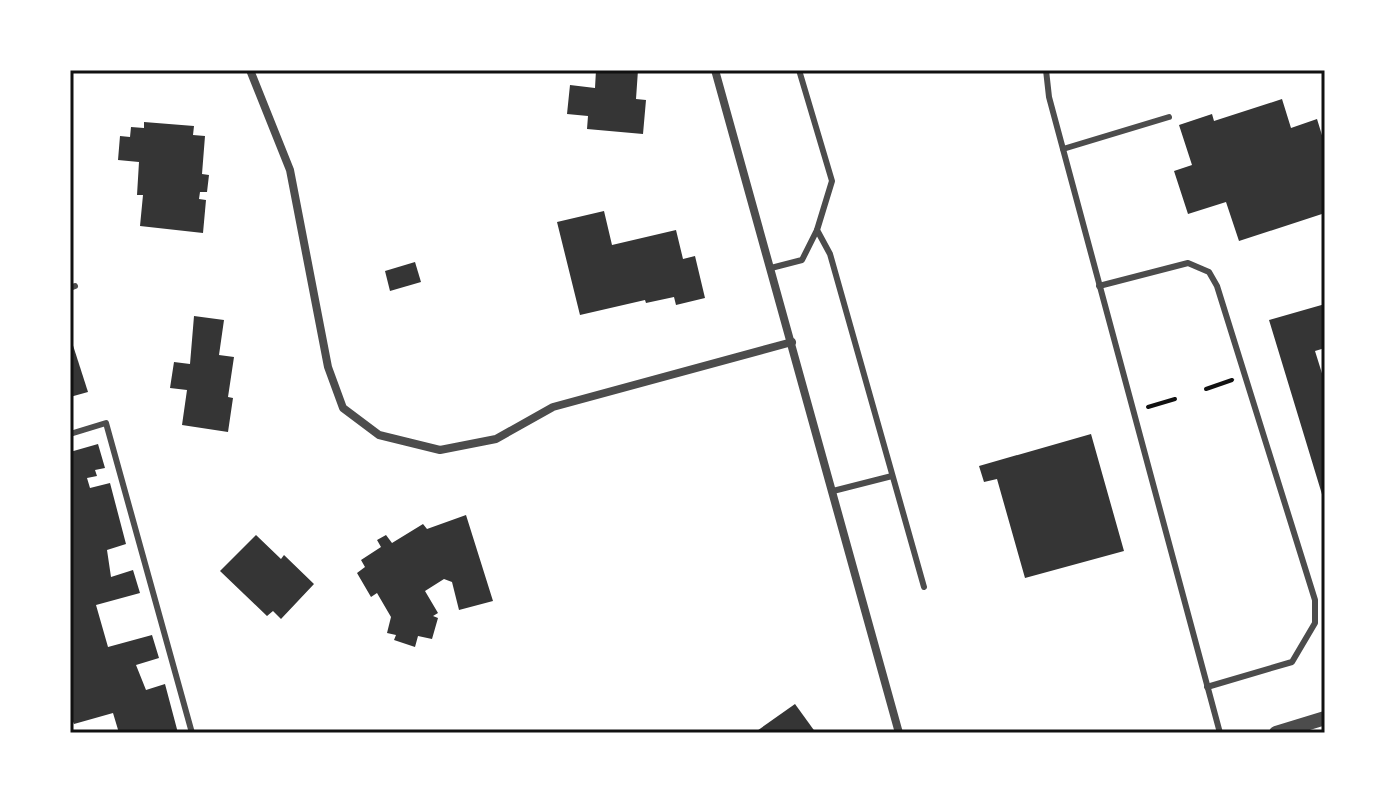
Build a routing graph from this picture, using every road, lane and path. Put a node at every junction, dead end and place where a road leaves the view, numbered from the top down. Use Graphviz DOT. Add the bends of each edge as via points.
graph roads {
  1 [pos="250,70"];
  2 [pos="715,70"];
  3 [pos="799,70"];
  4 [pos="1046,70"];
  5 [pos="1169,117"];
  6 [pos="1063,149"];
  7 [pos="817,230"];
  8 [pos="771,268"];
  9 [pos="1099,286"];
  10 [pos="792,342"];
  11 [pos="1232,380"];
  12 [pos="1206,389"];
  13 [pos="1175,399"];
  14 [pos="1148,407"];
  15 [pos="70,434"];
  16 [pos="892,476"];
  17 [pos="833,491"];
  18 [pos="924,587"];
  19 [pos="1207,687"];
  20 [pos="1325,718"];
  21 [pos="192,733"];
  22 [pos="899,733"];
  23 [pos="1220,733"];
  24 [pos="1276,733"];
  1 -- 10 [label="street" via="290,170 328,367 343,408 379,435 440,450 496,439 553,407"];
  2 -- 8 [label="street"];
  3 -- 7 [label="lane" via="832,181"];
  4 -- 6 [label="lane"];
  5 -- 6 [label="lane"];
  6 -- 9 [label="lane"];
  7 -- 8 [label="lane" via="802,260"];
  7 -- 16 [label="lane" via="830,254"];
  8 -- 10 [label="street"];
  9 -- 19 [label="lane"];
  9 -- 19 [label="lane" via="1188,263 1209,272 1315,600 1315,623 1292,662"];
  10 -- 17 [label="street"];
  11 -- 12 [label="path"];
  13 -- 14 [label="path"];
  15 -- 21 [label="lane" via="106,423"];
  16 -- 17 [label="lane"];
  16 -- 18 [label="lane"];
  17 -- 22 [label="street"];
  19 -- 23 [label="lane"];
  20 -- 24 [label="street"];
}
